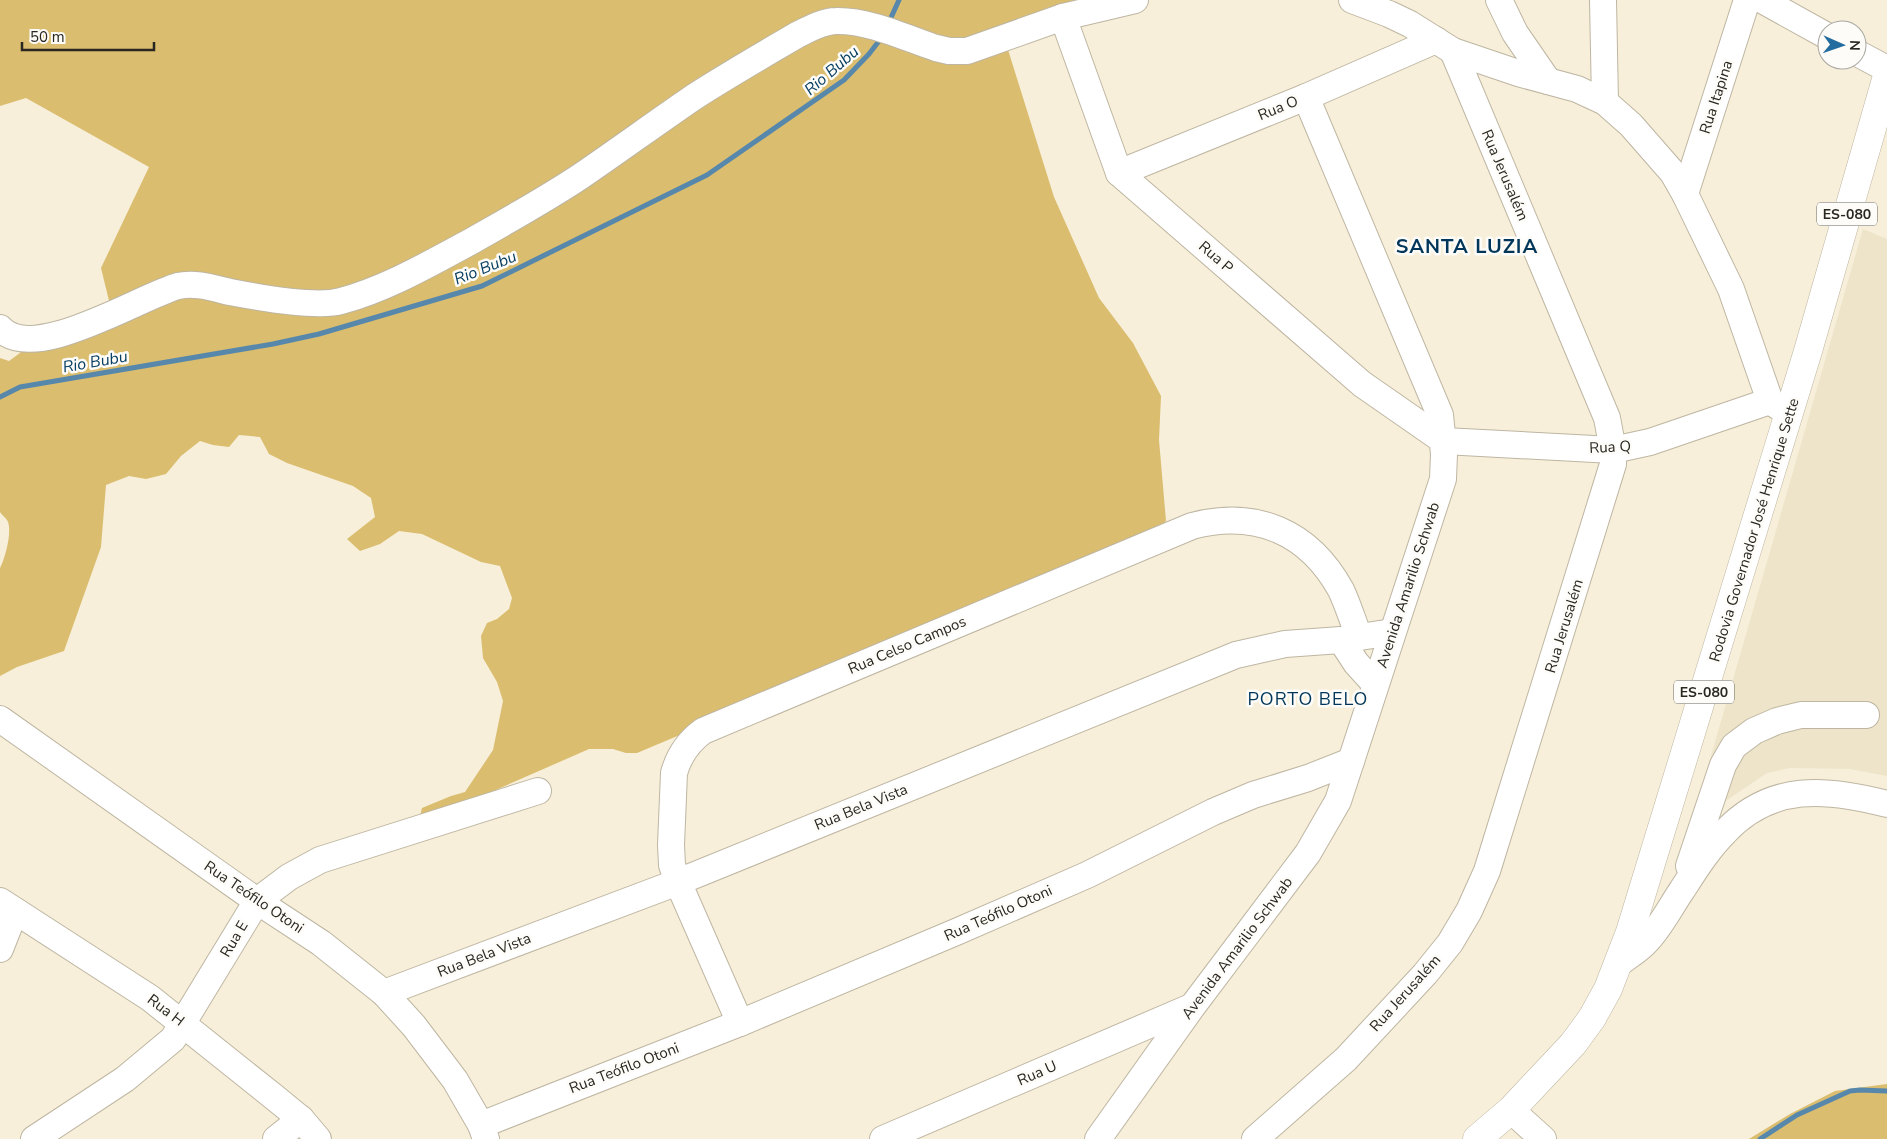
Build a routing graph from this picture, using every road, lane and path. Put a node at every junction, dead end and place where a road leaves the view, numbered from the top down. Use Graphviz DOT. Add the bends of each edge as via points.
graph roads {
  1 [pos="1136,0"];
  2 [pos="1352,0"];
  3 [pos="1499,0"];
  4 [pos="1603,0"];
  5 [pos="1747,0"];
  6 [pos="1762,0"];
  7 [pos="1063,17"];
  8 [pos="1817,30"];
  9 [pos="1444,46"];
  10 [pos="1867,59"];
  11 [pos="1887,70"];
  12 [pos="1548,81"];
  13 [pos="1885,91"];
  14 [pos="1306,97"];
  15 [pos="1604,102"];
  16 [pos="1119,173"];
  17 [pos="1685,194"];
  18 [pos="0,328"];
  19 [pos="1779,407"];
  20 [pos="1444,441"];
  21 [pos="1614,450"];
  22 [pos="1392,632"];
  23 [pos="1350,638"];
  24 [pos="1375,684"];
  25 [pos="1866,715"];
  26 [pos="0,719"];
  27 [pos="1351,761"];
  28 [pos="538,791"];
  29 [pos="1887,804"];
  30 [pos="678,882"];
  31 [pos="1680,893"];
  32 [pos="257,901"];
  33 [pos="7,906"];
  34 [pos="0,949"];
  35 [pos="1618,964"];
  36 [pos="384,993"];
  37 [pos="1192,1007"];
  38 [pos="740,1023"];
  39 [pos="184,1024"];
  40 [pos="1511,1110"];
  41 [pos="301,1119"];
  42 [pos="483,1132"];
  43 [pos="34,1139"];
  44 [pos="276,1139"];
  45 [pos="318,1139"];
  46 [pos="882,1139"];
  47 [pos="1098,1139"];
  48 [pos="1255,1139"];
  49 [pos="1477,1139"];
  50 [pos="1544,1139"];
  1 -- 7 [label="street"];
  2 -- 9 [label="street" via="1410,24"];
  3 -- 12 [label="street" via="1515,33"];
  4 -- 15 [label="street"];
  5 -- 17 [label="street, Rua Itapina"];
  6 -- 8 [label="street"];
  7 -- 16 [label="street, Rua P"];
  7 -- 18 [label="street" via="967,50 949,51 860,23 835,21 814,26 696,97 579,177 506,221 418,270 339,302 257,297 194,284 166,290 61,335 42,339 16,338"];
  9 -- 12 [label="street"];
  9 -- 14 [label="street, Rua O"];
  9 -- 21 [label="street, Rua Jerusalém" via="1607,418"];
  10 -- 11 [label="street"];
  12 -- 15 [label="street" via="1577,89"];
  13 -- 19 [label="main road, Rodovia Governador José Henrique Sette / ES-080"];
  14 -- 16 [label="street, Rua O"];
  14 -- 20 [label="street, Avenida Amarilio Schwab" via="1440,415"];
  15 -- 17 [label="street" via="1642,136 1673,173"];
  16 -- 20 [label="street, Rua P" via="1362,384"];
  17 -- 19 [label="street" via="1731,289"];
  19 -- 21 [label="street, Rua Q"];
  19 -- 35 [label="main road, Rodovia Governador José Henrique Sette / ES-080" via="1655,853"];
  20 -- 21 [label="street, Rua Q"];
  20 -- 22 [label="street, Avenida Amarilio Schwab" via="1443,479"];
  21 -- 48 [label="street, Rua Jerusalém" via="1612,471 1487,870 1469,911 1450,943 1425,974 1346,1059"];
  22 -- 23 [label="street, Rua Bela Vista"];
  22 -- 24 [label="street, Avenida Amarilio Schwab"];
  23 -- 24 [label="street" via="1356,663"];
  23 -- 30 [label="street, Rua Bela Vista" via="1285,644 1236,655"];
  23 -- 30 [label="street, Rua Celso Campos" via="1341,592 1318,558 1296,539 1250,521 1231,519 1192,526 703,731 684,749 674,773 671,845 672,865"];
  24 -- 27 [label="street, Avenida Amarilio Schwab"];
  25 -- 31 [label="street" via="1801,715 1754,731 1734,746"];
  26 -- 32 [label="street, Rua Teófilo Otoni"];
  27 -- 37 [label="street, Avenida Amarilio Schwab" via="1338,801 1308,853"];
  27 -- 38 [label="street, Rua Teófilo Otoni" via="1213,812 1087,875"];
  28 -- 32 [label="street, Rua E" via="320,860 289,877"];
  29 -- 31 [label="street" via="1820,792 1794,793 1772,799 1725,831"];
  30 -- 36 [label="street, Rua Bela Vista"];
  30 -- 38 [label="street, Rua Celso Campos"];
  31 -- 35 [label="street" via="1646,943"];
  32 -- 36 [label="street, Rua Teófilo Otoni" via="321,943"];
  32 -- 39 [label="street, Rua E"];
  33 -- 34 [label="street"];
  33 -- 39 [label="street, Rua H" via="150,998"];
  35 -- 40 [label="main road, Rodovia Governador José Henrique Sette / ES-080" via="1592,1018 1573,1044"];
  36 -- 42 [label="street, Rua Teófilo Otoni" via="449,1073"];
  37 -- 46 [label="street, Rua U"];
  37 -- 47 [label="street, Avenida Amarilio Schwab"];
  38 -- 42 [label="street, Rua Teófilo Otoni"];
  39 -- 41 [label="street, Rua H"];
  39 -- 43 [label="street, Rua E" via="173,1039 125,1079"];
  40 -- 49 [label="main road, Rodovia Governador José Henrique Sette / ES-080"];
  40 -- 50 [label="street"];
  41 -- 44 [label="street"];
  41 -- 45 [label="street, Rua H"];
}
